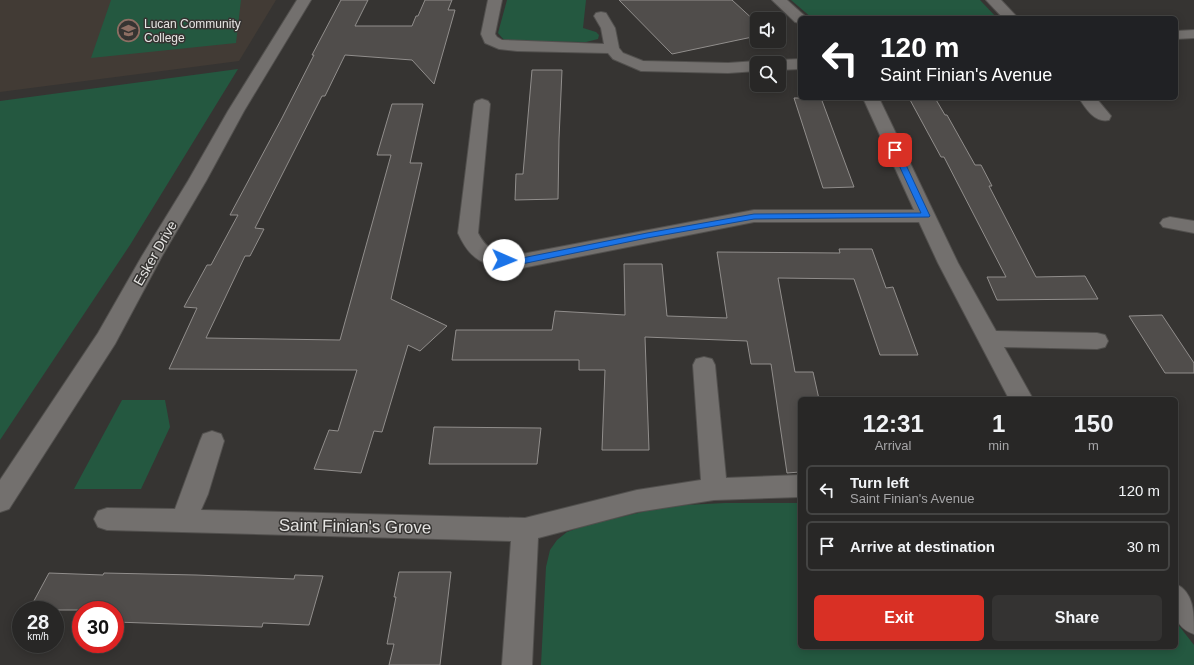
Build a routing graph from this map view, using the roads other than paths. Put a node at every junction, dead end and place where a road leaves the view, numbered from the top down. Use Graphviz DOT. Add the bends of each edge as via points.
graph roads {
  1 [pos="304,0"];
  2 [pos="495,0"];
  3 [pos="779,0"];
  4 [pos="993,0"];
  5 [pos="601,16"];
  6 [pos="1009,16"];
  7 [pos="798,17"];
  8 [pos="1194,34"];
  9 [pos="1178,35"];
  10 [pos="612,49"];
  11 [pos="798,64"];
  12 [pos="786,65"];
  13 [pos="750,66"];
  14 [pos="872,100"];
  15 [pos="1089,100"];
  16 [pos="482,104"];
  17 [pos="1103,116"];
  18 [pos="926,216"];
  19 [pos="1170,222"];
  20 [pos="1194,227"];
  21 [pos="989,339"];
  22 [pos="1097,341"];
  23 [pos="704,365"];
  24 [pos="1021,397"];
  25 [pos="212,441"];
  26 [pos="798,486"];
  27 [pos="714,489"];
  28 [pos="0,502"];
  29 [pos="107,519"];
  30 [pos="184,520"];
  31 [pos="525,530"];
  32 [pos="1178,600"];
  33 [pos="1194,621"];
  34 [pos="517,665"];
  1 -- 28 [label="street, Esker Drive" via="236,111 107,338"];
  2 -- 10 [label="street" via="488,34 490,40 499,44"];
  3 -- 7 [label="street"];
  4 -- 6 [label="street"];
  5 -- 10 [label="street" via="608,28"];
  8 -- 9 [label="street"];
  10 -- 13 [label="street" via="618,56 641,66"];
  11 -- 12 [label="street"];
  14 -- 18 [label="street"];
  15 -- 17 [label="street"];
  16 -- 18 [label="street" via="468,233 474,246 492,259 517,262 754,216"];
  18 -- 21 [label="street"];
  19 -- 20 [label="street"];
  21 -- 22 [label="street"];
  21 -- 24 [label="street"];
  23 -- 27 [label="street"];
  25 -- 30 [label="street"];
  26 -- 27 [label="street, Saint Finian's Grove"];
  27 -- 31 [label="street, Saint Finian's Grove" via="637,501"];
  29 -- 30 [label="street, Saint Finian's Grove"];
  30 -- 31 [label="street, Saint Finian's Grove"];
  31 -- 34 [label="street"];
  32 -- 33 [label="street"];
}
